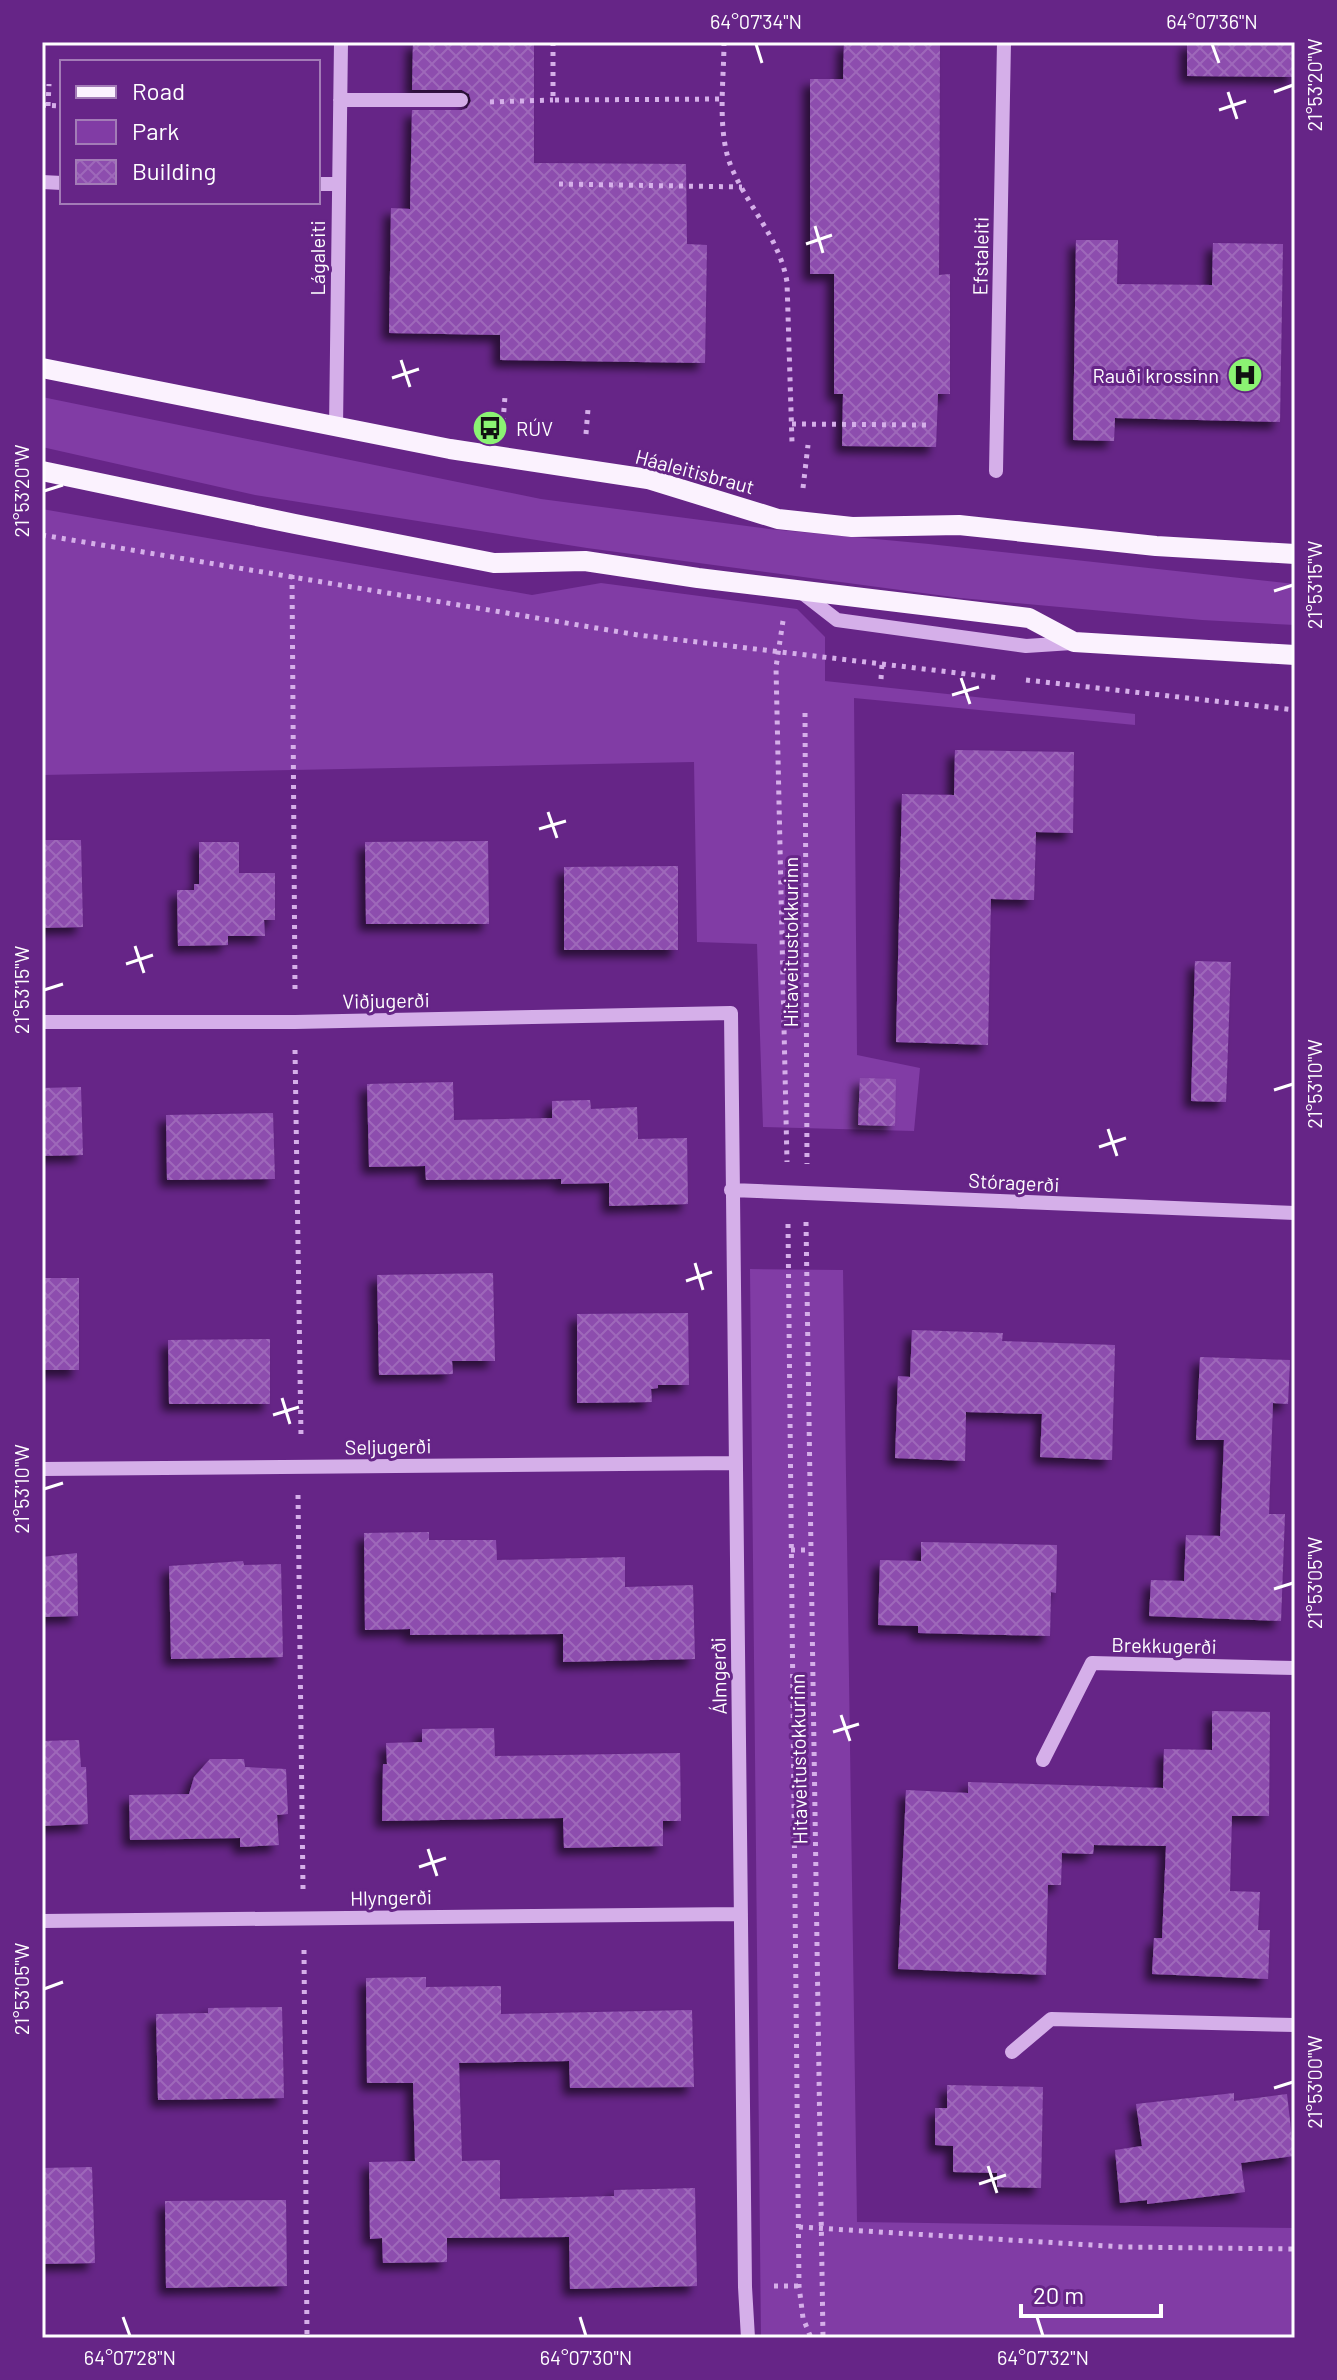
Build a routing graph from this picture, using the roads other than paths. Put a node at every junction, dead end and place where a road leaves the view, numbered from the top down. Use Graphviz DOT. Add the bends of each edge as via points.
graph roads {
  1 [pos="341,42"];
  2 [pos="1004,42"];
  3 [pos="340,100"];
  4 [pos="461,100"];
  5 [pos="320,184"];
  6 [pos="338,184"];
  7 [pos="42,368"];
  8 [pos="336,427"];
  9 [pos="42,471"];
  10 [pos="996,471"];
  11 [pos="1295,554"];
  12 [pos="791,598"];
  13 [pos="1074,642"];
  14 [pos="1295,655"];
  15 [pos="731,1013"];
  16 [pos="42,1022"];
  17 [pos="731,1190"];
  18 [pos="1295,1213"];
  19 [pos="735,1463"];
  20 [pos="42,1469"];
  21 [pos="1295,1668"];
  22 [pos="1043,1760"];
  23 [pos="741,1914"];
  24 [pos="42,1921"];
  25 [pos="1295,2025"];
  26 [pos="1012,2052"];
  27 [pos="748,2338"];
  1 -- 3 [label="street, Lágaleiti"];
  2 -- 10 [label="street, Efstaleiti"];
  3 -- 4 [label="street"];
  3 -- 6 [label="street, Lágaleiti"];
  5 -- 6 [label="street"];
  6 -- 8 [label="street, Lágaleiti"];
  7 -- 8 [label="main road, Háaleitisbraut"];
  8 -- 11 [label="main road, Háaleitisbraut" via="648,479 778,519 852,527 959,525"];
  9 -- 12 [label="main road" via="494,563 585,561"];
  12 -- 13 [label="main road" via="1029,618"];
  12 -- 13 [label="street" via="837,620 1026,646"];
  13 -- 14 [label="main road"];
  15 -- 16 [label="street, Viðjugerði"];
  15 -- 17 [label="street, Álmgerði"];
  17 -- 18 [label="street, Stóragerði"];
  17 -- 19 [label="street, Álmgerði"];
  19 -- 20 [label="street, Seljugerði"];
  19 -- 23 [label="street, Álmgerði"];
  21 -- 22 [label="street, Brekkugerði" via="1092,1663"];
  23 -- 24 [label="street, Hlyngerði"];
  23 -- 27 [label="street, Álmgerði"];
  25 -- 26 [label="street" via="1051,2019"];
}
